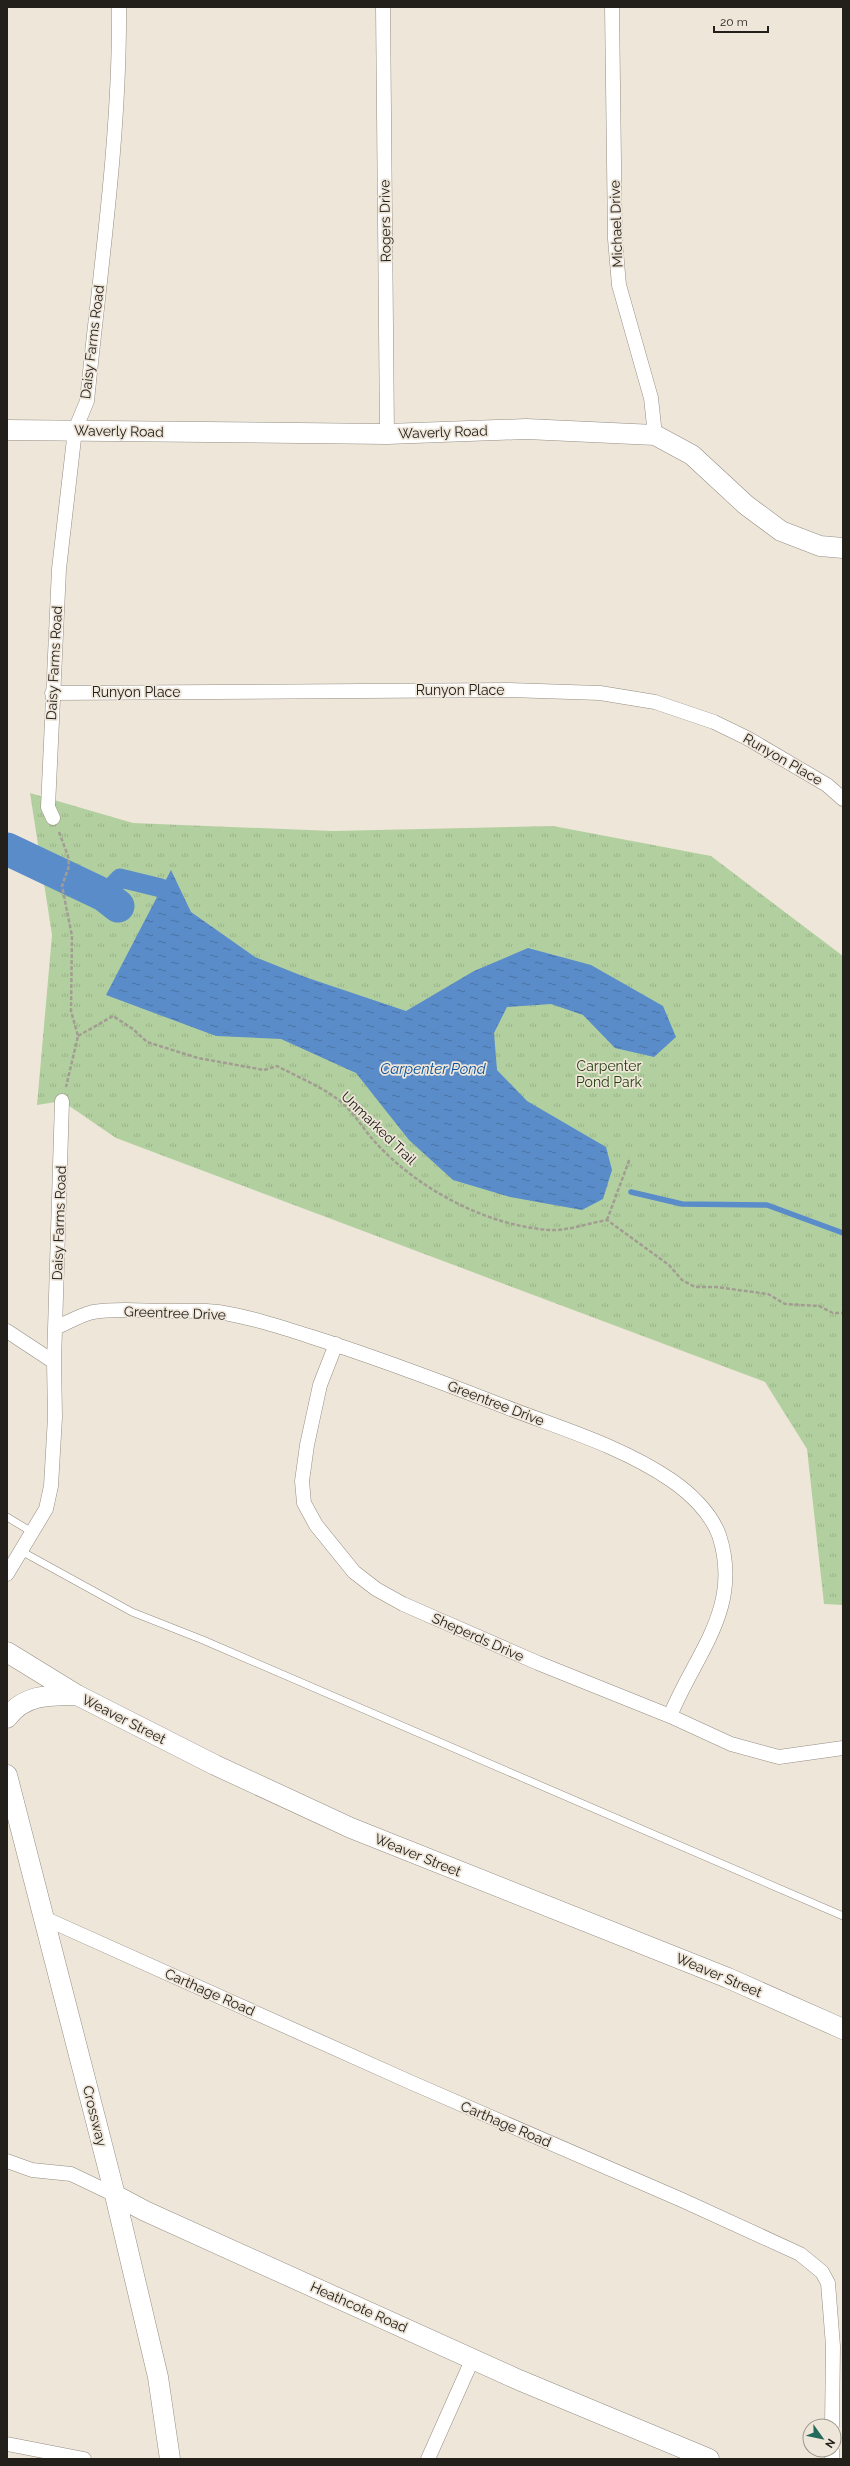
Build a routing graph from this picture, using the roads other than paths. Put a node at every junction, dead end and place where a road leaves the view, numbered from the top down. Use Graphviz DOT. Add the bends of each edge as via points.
graph roads {
  1 [pos="118,7"];
  2 [pos="383,7"];
  3 [pos="612,7"];
  4 [pos="7,430"];
  5 [pos="75,430"];
  6 [pos="387,434"];
  7 [pos="655,435"];
  8 [pos="843,548"];
  9 [pos="52,693"];
  10 [pos="843,799"];
  11 [pos="53,818"];
  12 [pos="62,1101"];
  13 [pos="55,1328"];
  14 [pos="7,1331"];
  15 [pos="336,1344"];
  16 [pos="54,1362"];
  17 [pos="7,1517"];
  18 [pos="32,1532"];
  19 [pos="21,1551"];
  20 [pos="7,1574"];
  21 [pos="7,1652"];
  22 [pos="77,1695"];
  23 [pos="670,1716"];
  24 [pos="7,1718"];
  25 [pos="843,1748"];
  26 [pos="7,1775"];
  27 [pos="843,1916"];
  28 [pos="44,1918"];
  29 [pos="843,2029"];
  30 [pos="7,2161"];
  31 [pos="115,2195"];
  32 [pos="473,2358"];
  33 [pos="832,2418"];
  34 [pos="7,2444"];
  35 [pos="84,2459"];
  36 [pos="170,2459"];
  37 [pos="428,2459"];
  38 [pos="709,2459"];
  1 -- 5 [label="street, Daisy Farms Road" via="114,126 108,203 87,401"];
  2 -- 6 [label="street, Rogers Drive"];
  3 -- 7 [label="street, Michael Drive" via="615,239 619,285 652,398"];
  4 -- 5 [label="street, Waverly Road"];
  5 -- 6 [label="street, Waverly Road"];
  5 -- 9 [label="street, Daisy Farms Road" via="59,570"];
  6 -- 7 [label="street, Waverly Road" via="526,429"];
  7 -- 8 [label="street, Waverly Road" via="692,455 746,505 781,531 820,546"];
  9 -- 10 [label="street, Runyon Place" via="509,690 600,693 655,702 714,722 821,781"];
  9 -- 11 [label="street, Daisy Farms Road" via="48,807"];
  12 -- 13 [label="street, Daisy Farms Road"];
  13 -- 15 [label="street, Greentree Drive" via="93,1312 217,1312"];
  13 -- 16 [label="street, Daisy Farms Road"];
  14 -- 16 [label="street"];
  15 -- 23 [label="street, Sheperds Drive" via="320,1385 306,1444 302,1481 304,1503 316,1525 354,1572 376,1589 403,1604 538,1664"];
  15 -- 23 [label="street, Greentree Drive" via="374,1356 621,1451 671,1480 692,1496 719,1534 725,1562 725,1582 721,1610 709,1643 680,1690"];
  16 -- 18 [label="street, Daisy Farms Road" via="55,1417 51,1486 46,1509"];
  17 -- 18 [label="lane"];
  18 -- 19 [label="street, Daisy Farms Road"];
  19 -- 20 [label="street, Daisy Farms Road"];
  19 -- 27 [label="lane" via="132,1612 210,1643"];
  21 -- 22 [label="street, Weaver Street"];
  22 -- 24 [label="street" via="41,1695 12,1711"];
  22 -- 29 [label="street, Weaver Street" via="215,1765 351,1828 728,1978"];
  23 -- 25 [label="street, Sheperds Drive" via="731,1744 780,1757"];
  26 -- 28 [label="street, Crossway"];
  28 -- 31 [label="street, Crossway"];
  28 -- 33 [label="street, Carthage Road" via="800,2254 822,2272 828,2283 833,2346"];
  30 -- 31 [label="street, Heathcote Road" via="32,2170 71,2174"];
  31 -- 32 [label="street, Heathcote Road" via="145,2211"];
  31 -- 36 [label="street, Crossway" via="158,2377"];
  32 -- 37 [label="street"];
  32 -- 38 [label="street, Heathcote Road" via="519,2380"];
  34 -- 35 [label="street"];
}
